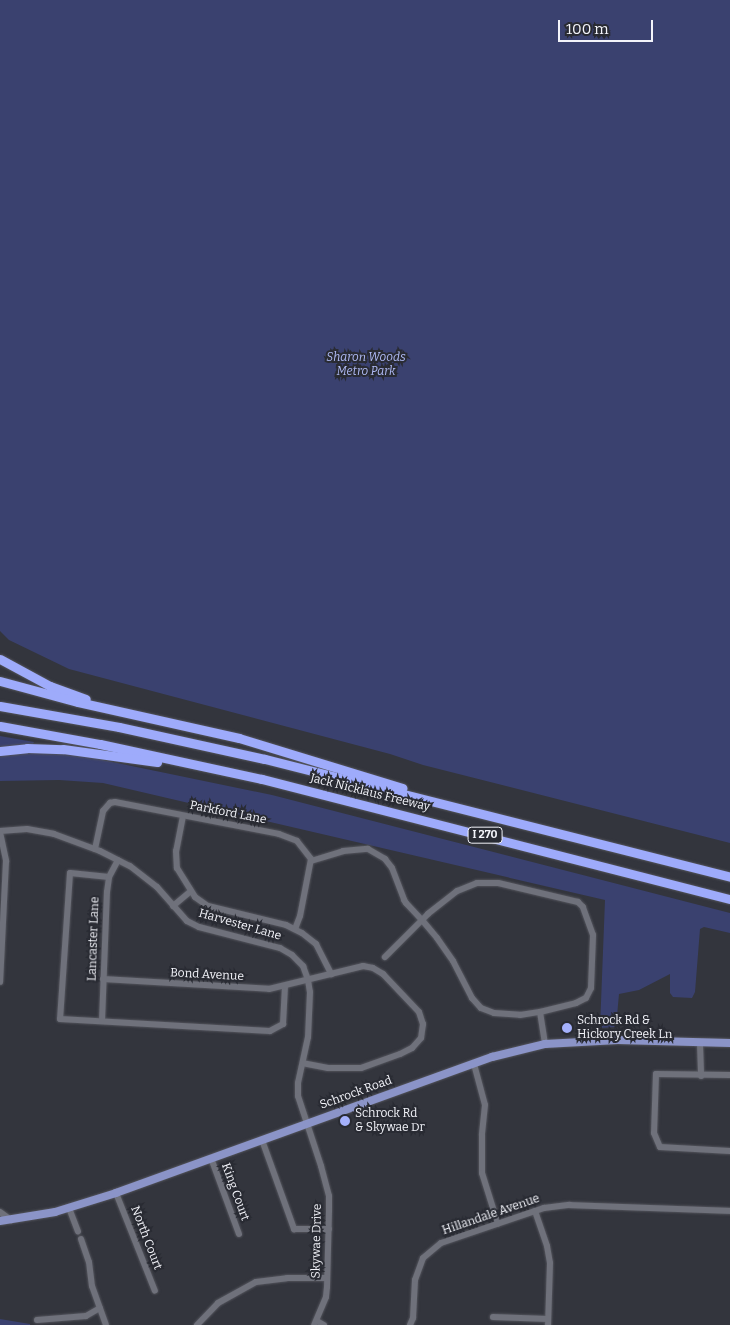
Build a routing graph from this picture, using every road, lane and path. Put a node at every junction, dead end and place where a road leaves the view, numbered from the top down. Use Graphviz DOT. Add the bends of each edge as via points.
graph roads {
  1 [pos="0,659"];
  2 [pos="0,680"];
  3 [pos="0,706"];
  4 [pos="129,713"];
  5 [pos="0,726"];
  6 [pos="0,751"];
  7 [pos="239,774"];
  8 [pos="457,808"];
  9 [pos="183,816"];
  10 [pos="0,831"];
  11 [pos="95,849"];
  12 [pos="118,860"];
  13 [pos="312,861"];
  14 [pos="109,877"];
  15 [pos="730,877"];
  16 [pos="190,891"];
  17 [pos="730,899"];
  18 [pos="173,906"];
  19 [pos="422,920"];
  20 [pos="295,929"];
  21 [pos="385,956"];
  22 [pos="331,974"];
  23 [pos="103,979"];
  24 [pos="308,980"];
  25 [pos="0,982"];
  26 [pos="285,986"];
  27 [pos="540,1012"];
  28 [pos="102,1022"];
  29 [pos="730,1043"];
  30 [pos="545,1044"];
  31 [pos="700,1044"];
  32 [pos="303,1063"];
  33 [pos="474,1064"];
  34 [pos="730,1075"];
  35 [pos="701,1076"];
  36 [pos="306,1123"];
  37 [pos="262,1140"];
  38 [pos="730,1151"];
  39 [pos="211,1158"];
  40 [pos="116,1193"];
  41 [pos="69,1208"];
  42 [pos="535,1211"];
  43 [pos="730,1211"];
  44 [pos="0,1212"];
  45 [pos="10,1220"];
  46 [pos="0,1221"];
  47 [pos="498,1224"];
  48 [pos="329,1228"];
  49 [pos="78,1230"];
  50 [pos="239,1234"];
  51 [pos="81,1240"];
  52 [pos="327,1278"];
  53 [pos="155,1291"];
  54 [pos="100,1308"];
  55 [pos="494,1317"];
  56 [pos="37,1320"];
  57 [pos="548,1322"];
  58 [pos="315,1323"];
  59 [pos="106,1325"];
  60 [pos="197,1325"];
  61 [pos="324,1325"];
  62 [pos="410,1325"];
  1 -- 4 [label="highway" via="50,686"];
  2 -- 4 [label="highway" via="40,693"];
  3 -- 8 [label="highway, Jack Nicklaus Freeway / I 270" via="202,744"];
  4 -- 8 [label="highway" via="289,752"];
  5 -- 7 [label="highway, Jack Nicklaus Freeway / I 270"];
  6 -- 7 [label="highway" via="68,749"];
  7 -- 17 [label="highway, Jack Nicklaus Freeway / I 270"];
  8 -- 15 [label="highway, Jack Nicklaus Freeway / I 270"];
  9 -- 11 [label="street, Parkford Lane" via="110,803 103,811"];
  9 -- 13 [label="street, Parkford Lane" via="280,834 297,841"];
  9 -- 16 [label="street" via="176,851 177,868"];
  10 -- 11 [label="street, Harvester Lane" via="27,829 54,834"];
  10 -- 25 [label="street" via="6,861"];
  11 -- 12 [label="street, Harvester Lane"];
  12 -- 14 [label="street, Lancaster Lane"];
  12 -- 18 [label="street, Harvester Lane" via="157,887"];
  13 -- 19 [label="street" via="343,851 368,849 390,863 404,900"];
  13 -- 20 [label="street"];
  14 -- 23 [label="street, Lancaster Lane"];
  14 -- 28 [label="street" via="70,872 60,1019"];
  16 -- 18 [label="street"];
  16 -- 20 [label="street" via="208,906"];
  18 -- 24 [label="street, Harvester Lane" via="187,921 199,927 286,951 303,966"];
  19 -- 21 [label="street"];
  19 -- 27 [label="street" via="453,961 472,998 481,1008 494,1013 520,1015"];
  19 -- 27 [label="street" via="457,891 476,883 498,883 578,902 593,935 590,988 586,998"];
  20 -- 22 [label="street" via="316,944"];
  22 -- 24 [label="street"];
  22 -- 32 [label="street" via="363,966 383,974 419,1012 423,1024 421,1038 400,1054 361,1068 328,1068"];
  23 -- 26 [label="street, Bond Avenue" via="252,989"];
  23 -- 28 [label="street, Lancaster Lane"];
  24 -- 26 [label="street, Bond Avenue"];
  24 -- 32 [label="street, Skywae Drive" via="308,1037"];
  26 -- 28 [label="street" via="283,1024 270,1031"];
  27 -- 30 [label="street"];
  29 -- 31 [label="main road, Schrock Road"];
  30 -- 31 [label="main road, Schrock Road" via="618,1040"];
  30 -- 33 [label="main road, Schrock Road"];
  31 -- 35 [label="street"];
  32 -- 36 [label="street, Skywae Drive" via="298,1090"];
  33 -- 36 [label="main road, Schrock Road"];
  33 -- 47 [label="street" via="485,1105 482,1173"];
  34 -- 35 [label="street"];
  35 -- 38 [label="street" via="656,1074 654,1133 660,1147"];
  36 -- 37 [label="main road, Schrock Road"];
  36 -- 48 [label="street, Skywae Drive" via="329,1196"];
  37 -- 39 [label="main road, Schrock Road"];
  37 -- 48 [label="street" via="294,1229"];
  39 -- 40 [label="main road, Schrock Road"];
  39 -- 50 [label="street, King Court"];
  40 -- 41 [label="main road, Schrock Road"];
  40 -- 53 [label="street, North Court"];
  41 -- 45 [label="main road, Schrock Road"];
  41 -- 49 [label="street"];
  42 -- 43 [label="street, Hillandale Avenue" via="570,1205"];
  42 -- 47 [label="street, Hillandale Avenue"];
  42 -- 57 [label="street" via="550,1263"];
  44 -- 45 [label="street"];
  45 -- 46 [label="main road, Schrock Road"];
  47 -- 62 [label="street, Hillandale Avenue" via="441,1243 423,1258 415,1280 414,1318"];
  48 -- 52 [label="street, Skywae Drive"];
  51 -- 54 [label="street"];
  52 -- 58 [label="street, Skywae Drive" via="326,1297"];
  52 -- 60 [label="street" via="256,1282 218,1303"];
  54 -- 56 [label="street" via="86,1316"];
  54 -- 59 [label="street"];
  55 -- 57 [label="street"];
  58 -- 61 [label="street"];
}
